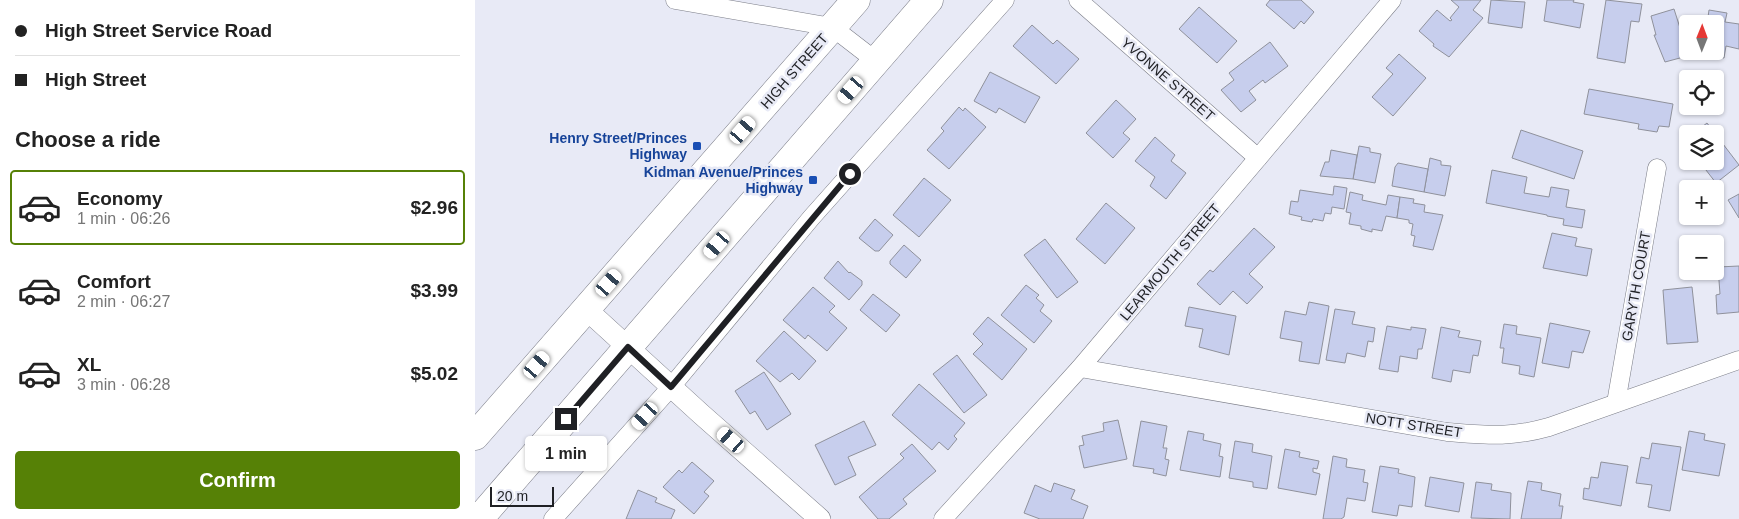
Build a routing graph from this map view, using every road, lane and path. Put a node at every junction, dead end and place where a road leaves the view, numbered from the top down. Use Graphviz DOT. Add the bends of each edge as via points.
graph roads {
  1 [pos="856,0"];
  2 [pos="929,0"];
  3 [pos="1005,0"];
  4 [pos="1078,0"];
  5 [pos="1392,0"];
  6 [pos="683,1"];
  7 [pos="832,27"];
  8 [pos="876,61"];
  9 [pos="1258,158"];
  10 [pos="1657,168"];
  11 [pos="586,309"];
  12 [pos="628,347"];
  13 [pos="1739,360"];
  14 [pos="1080,368"];
  15 [pos="671,387"];
  16 [pos="1616,403"];
  17 [pos="475,436"];
  18 [pos="479,519"];
  19 [pos="553,519"];
  20 [pos="820,519"];
  21 [pos="943,519"];
  1 -- 7 [label="highway, HIGH STREET"];
  2 -- 8 [label="highway"];
  3 -- 15 [label="street" via="811,218"];
  4 -- 9 [label="street, YVONNE STREET"];
  5 -- 9 [label="street, LEARMOUTH STREET"];
  6 -- 7 [label="street"];
  7 -- 8 [label="street"];
  7 -- 11 [label="highway, HIGH STREET"];
  8 -- 12 [label="highway"];
  9 -- 14 [label="street, LEARMOUTH STREET"];
  10 -- 16 [label="street, GARYTH COURT"];
  11 -- 12 [label="street"];
  11 -- 17 [label="highway, HIGH STREET"];
  12 -- 15 [label="street"];
  12 -- 18 [label="highway"];
  13 -- 16 [label="street, NOTT STREET"];
  14 -- 16 [label="street, NOTT STREET" via="1447,432 1491,436 1522,435"];
  14 -- 21 [label="street, LEARMOUTH STREET"];
  15 -- 19 [label="street"];
  15 -- 20 [label="street"];
}
